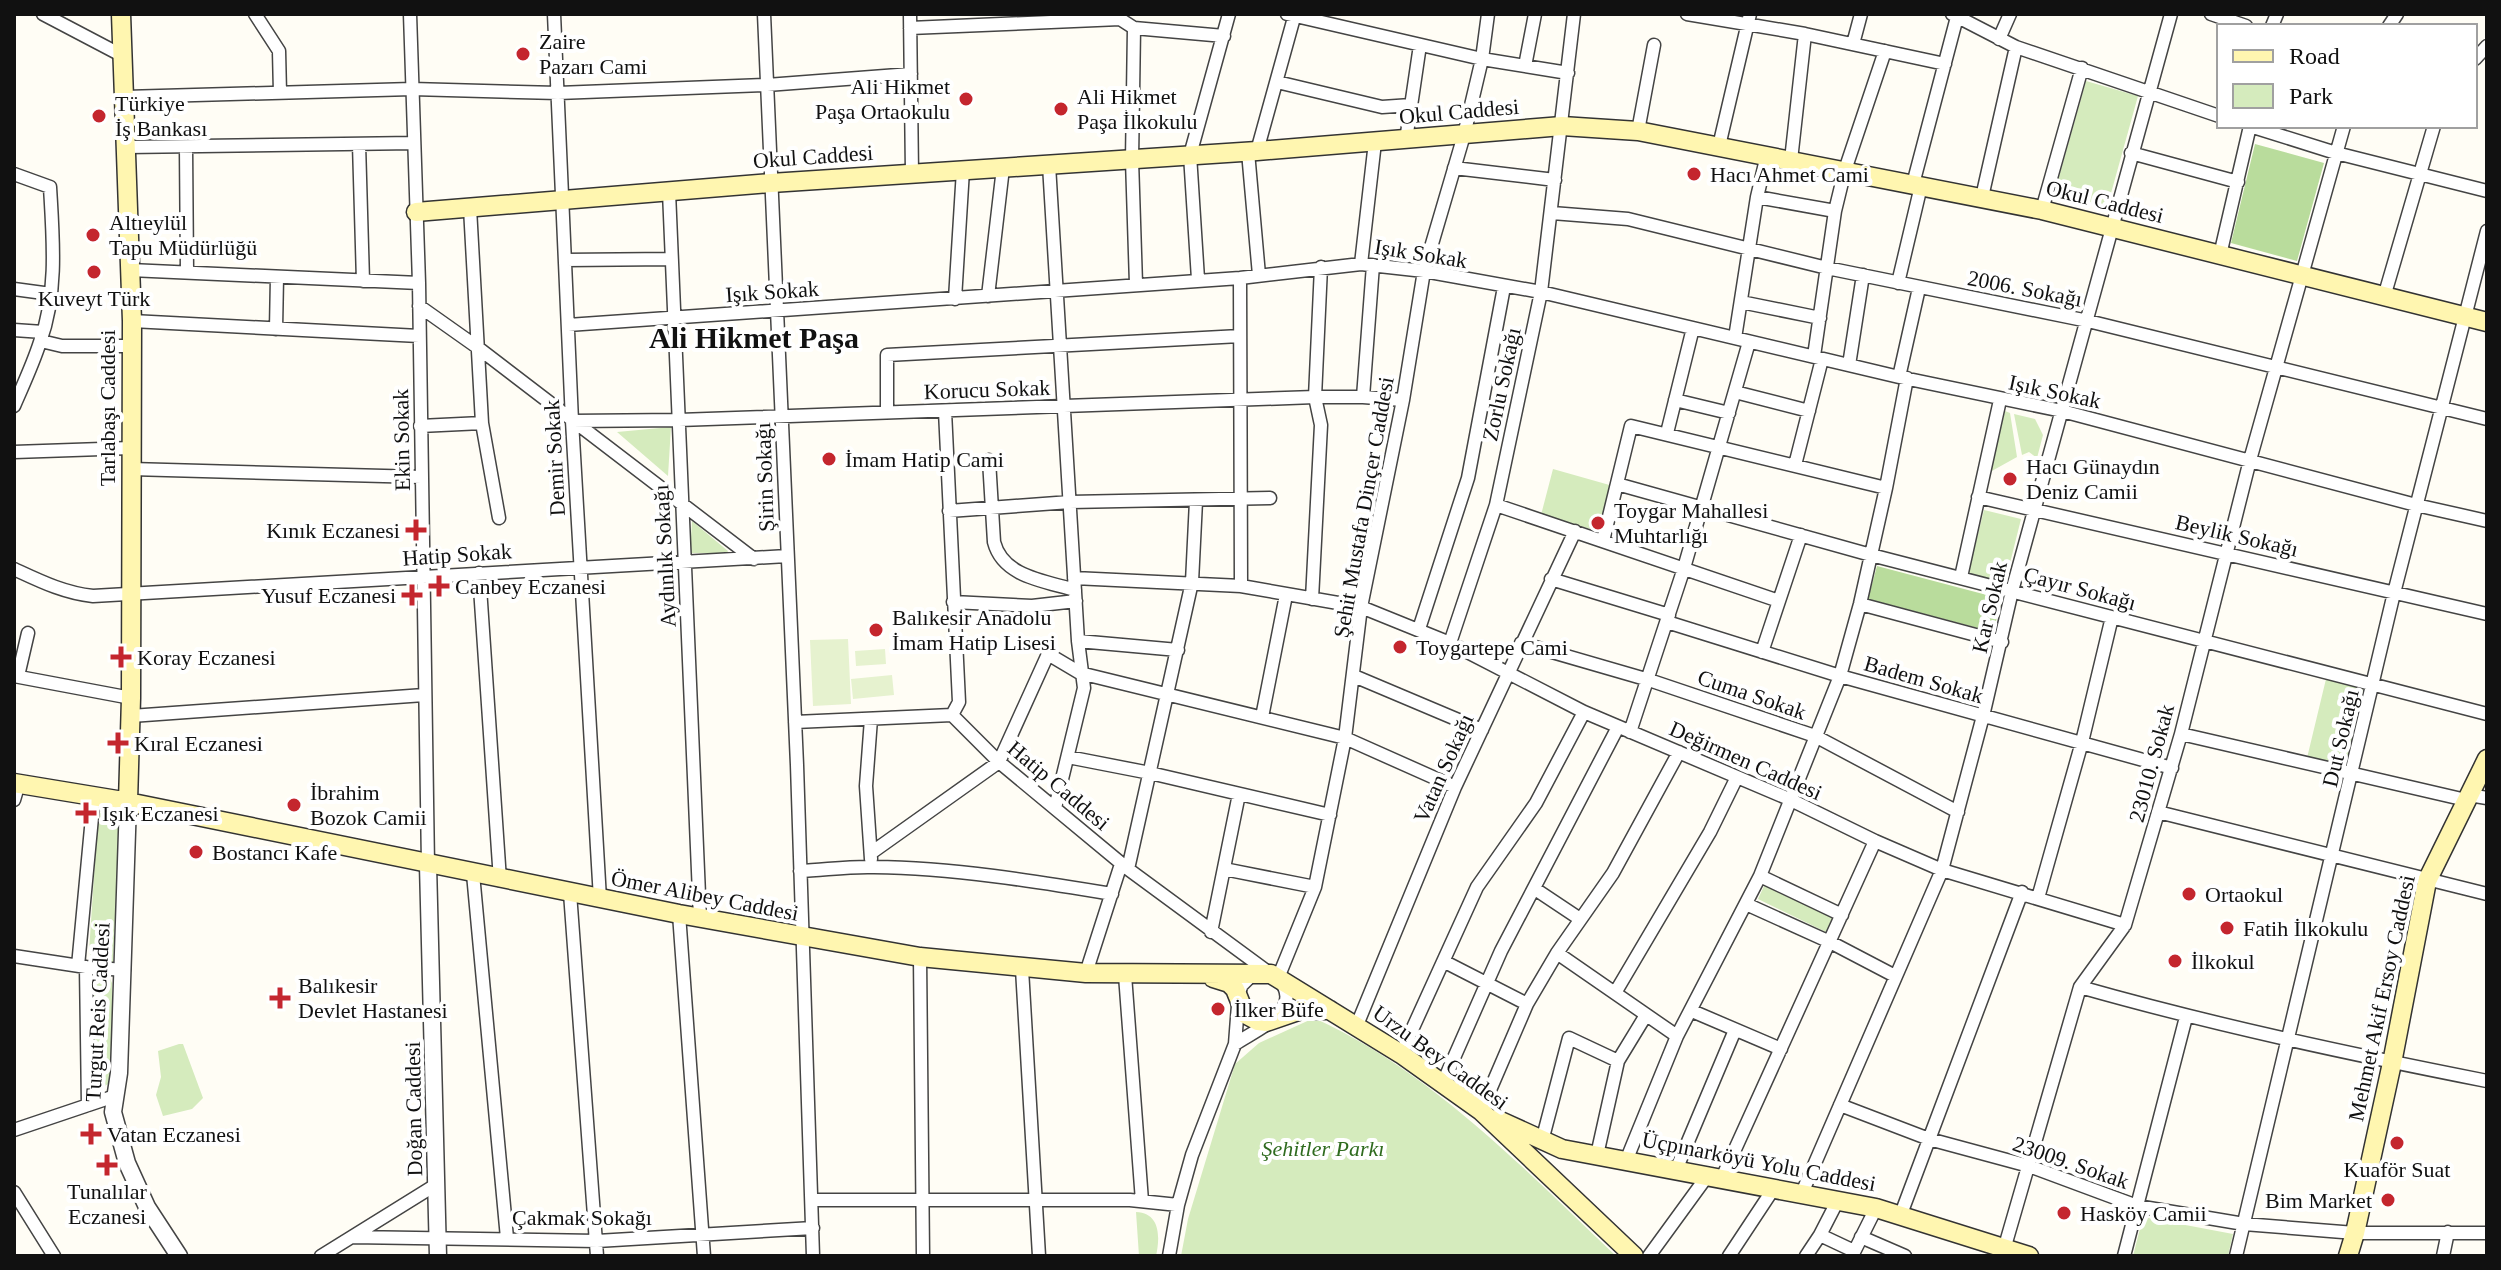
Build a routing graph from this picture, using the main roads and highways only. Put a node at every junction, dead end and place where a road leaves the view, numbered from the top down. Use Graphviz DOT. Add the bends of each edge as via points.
graph roads {
  1 [pos="121,14"];
  2 [pos="416,212"];
  3 [pos="2487,322"];
  4 [pos="2487,759"];
  5 [pos="16,789"];
  6 [pos="2474,798"];
  7 [pos="128,802"];
  8 [pos="1204,975"];
  9 [pos="1267,976"];
  10 [pos="1330,1010"];
  11 [pos="1481,1111"];
  12 [pos="1634,1256"];
  13 [pos="2029,1256"];
  14 [pos="2348,1256"];
  1 -- 7 [label="main road, Tarlabaşı Caddesi" via="132,321"];
  2 -- 3 [label="main road, Okul Caddesi" via="1562,126 1638,131 1982,197"];
  4 -- 6 [label="main road, Mehmet Akif Ersoy Caddesi"];
  5 -- 7 [label="main road, Ömer Alibey Caddesi"];
  6 -- 14 [label="main road, Mehmet Akif Ersoy Caddesi" via="2427,881"];
  7 -- 8 [label="main road, Ömer Alibey Caddesi" via="500,880 920,957 1022,969"];
  8 -- 9 [label="main road, Ömer Alibey Caddesi"];
  8 -- 10 [label="main road" via="1229,983 1251,1019 1266,1022 1301,1010"];
  9 -- 10 [label="main road, Urzu Bey Caddesi"];
  10 -- 11 [label="main road, Urzu Bey Caddesi"];
  11 -- 12 [label="main road, Urzu Bey Caddesi"];
  11 -- 13 [label="main road, Üçpınarköyü Yolu Caddesi" via="1562,1149 1876,1208"];
}
